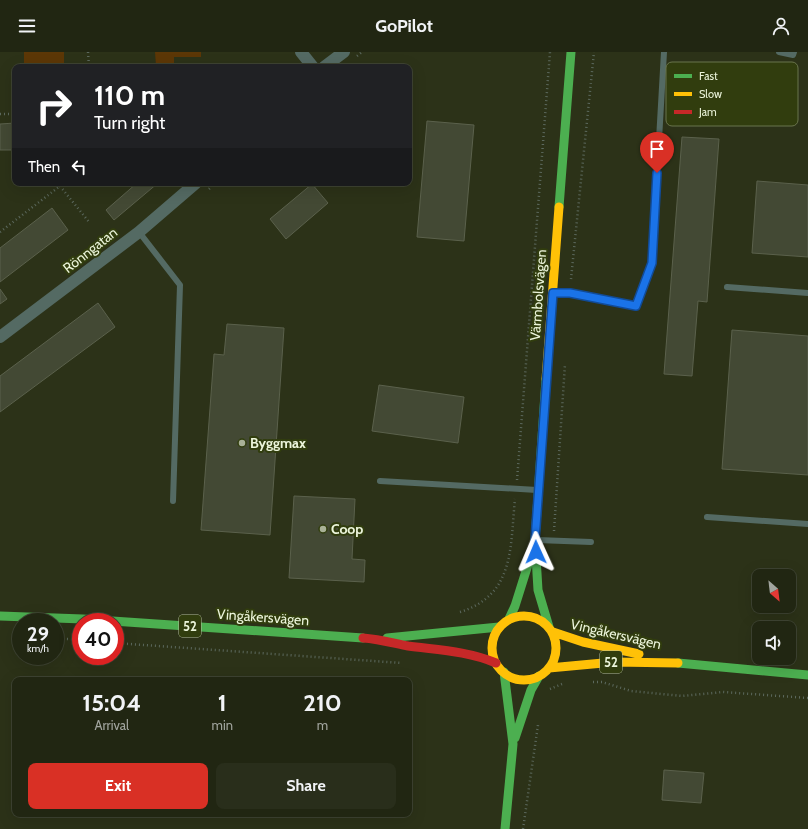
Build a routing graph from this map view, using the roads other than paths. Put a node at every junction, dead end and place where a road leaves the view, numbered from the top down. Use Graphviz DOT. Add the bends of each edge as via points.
graph roads {
  1 [pos="301,52"];
  2 [pos="344,52"];
  3 [pos="571,52"];
  4 [pos="664,52"];
  5 [pos="779,52"];
  6 [pos="794,52"];
  7 [pos="311,64"];
  8 [pos="328,64"];
  9 [pos="193,186"];
  10 [pos="139,232"];
  11 [pos="727,287"];
  12 [pos="553,293"];
  13 [pos="808,293"];
  14 [pos="0,337"];
  15 [pos="380,481"];
  16 [pos="539,490"];
  17 [pos="173,501"];
  18 [pos="707,517"];
  19 [pos="808,524"];
  20 [pos="535,540"];
  21 [pos="591,542"];
  22 [pos="0,616"];
  23 [pos="509,619"];
  24 [pos="499,627"];
  25 [pos="551,630"];
  26 [pos="380,639"];
  27 [pos="674,662"];
  28 [pos="496,663"];
  29 [pos="549,668"];
  30 [pos="504,672"];
  31 [pos="808,674"];
  32 [pos="539,676"];
  33 [pos="513,744"];
  34 [pos="505,829"];
  1 -- 7 [label="street"];
  2 -- 8 [label="street"];
  3 -- 12 [label="main road, Värmbolsvägen"];
  4 -- 12 [label="lane" via="652,263 636,306 570,293"];
  5 -- 6 [label="lane" via="793,55"];
  9 -- 10 [label="street, Rönngatan"];
  10 -- 14 [label="street, Rönngatan"];
  10 -- 17 [label="lane" via="180,285"];
  11 -- 13 [label="lane"];
  12 -- 16 [label="main road, Värmbolsvägen"];
  15 -- 16 [label="lane"];
  16 -- 20 [label="main road, Värmbolsvägen"];
  18 -- 19 [label="lane"];
  20 -- 21 [label="lane"];
  20 -- 23 [label="main road, Värmbolsvägen"];
  20 -- 25 [label="main road, Värmbolsvägen" via="538,590"];
  22 -- 26 [label="main road, Vingåkersvägen / 52" via="83,619"];
  23 -- 24 [label="main road, Vingåkersvägen / 52"];
  23 -- 25 [label="main road, Vingåkersvägen / 52" via="529,616 539,619"];
  24 -- 26 [label="main road, Vingåkersvägen / 52" via="416,633"];
  24 -- 28 [label="main road" via="492,644"];
  25 -- 27 [label="main road, Vingåkersvägen / 52" via="583,642"];
  25 -- 29 [label="main road, Vingåkersvägen" via="556,651"];
  26 -- 28 [label="main road, Vingåkersvägen / 52" via="409,646 482,656"];
  27 -- 29 [label="main road, Vingåkersvägen / 52" via="582,663"];
  27 -- 31 [label="main road, Vingåkersvägen / 52"];
  28 -- 30 [label="main road, Vingåkersvägen / 52"];
  29 -- 32 [label="main road"];
  30 -- 32 [label="main road, Vingåkersvägen / 52" via="522,679"];
  30 -- 33 [label="main road"];
  32 -- 33 [label="main road" via="531,690"];
  33 -- 34 [label="main road"];
}
